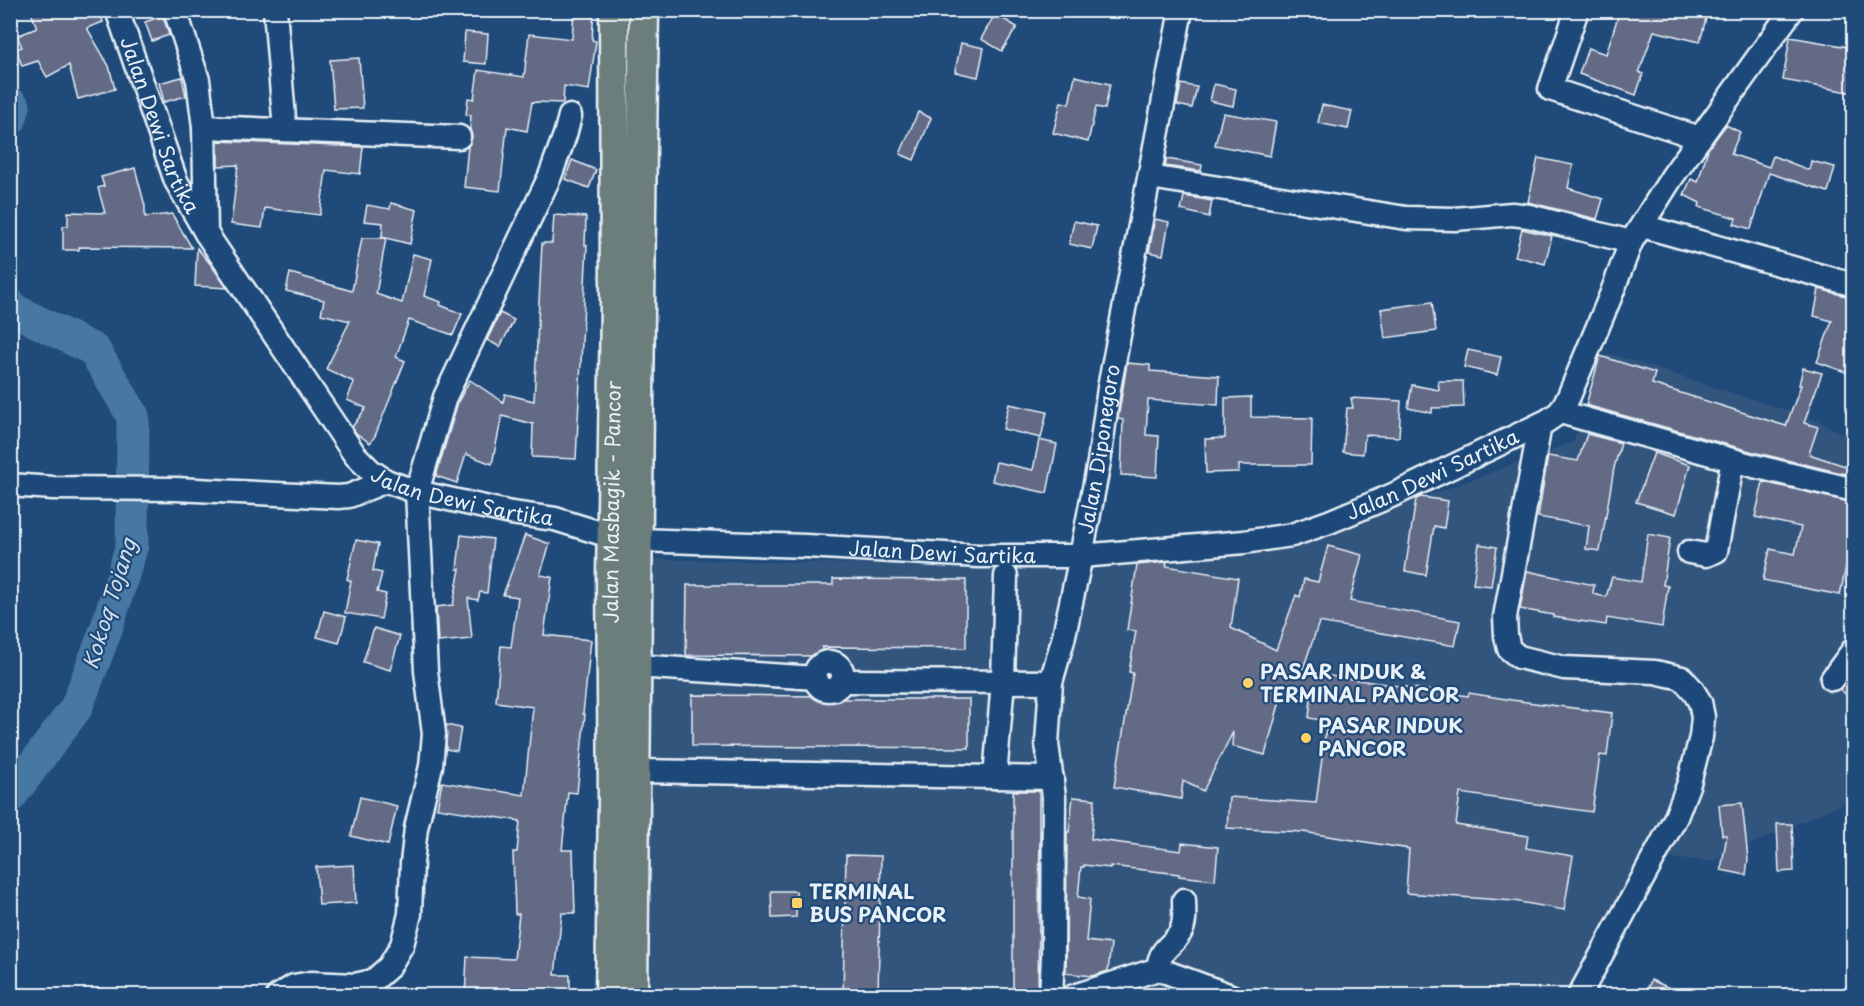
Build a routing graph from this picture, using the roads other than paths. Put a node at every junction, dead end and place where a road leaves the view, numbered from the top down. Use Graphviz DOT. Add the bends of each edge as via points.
graph roads {
  1 [pos="117,10"];
  2 [pos="175,10"];
  3 [pos="274,10"];
  4 [pos="614,10"];
  5 [pos="644,10"];
  6 [pos="1181,10"];
  7 [pos="1577,10"];
  8 [pos="1792,10"];
  9 [pos="570,116"];
  10 [pos="204,127"];
  11 [pos="285,130"];
  12 [pos="459,137"];
  13 [pos="1700,138"];
  14 [pos="1150,177"];
  15 [pos="206,234"];
  16 [pos="1637,234"];
  17 [pos="1854,285"];
  18 [pos="1560,411"];
  19 [pos="1540,425"];
  20 [pos="1733,460"];
  21 [pos="386,481"];
  22 [pos="10,485"];
  23 [pos="1854,490"];
  24 [pos="417,492"];
  25 [pos="626,538"];
  26 [pos="1689,552"];
  27 [pos="1081,556"];
  28 [pos="1006,576"];
  29 [pos="1854,649"];
  30 [pos="636,666"];
  31 [pos="1832,679"];
  32 [pos="1003,681"];
  33 [pos="1051,682"];
  34 [pos="635,771"];
  35 [pos="995,777"];
  36 [pos="1052,778"];
  37 [pos="1184,900"];
  38 [pos="1158,969"];
  39 [pos="278,996"];
  40 [pos="610,996"];
  41 [pos="633,996"];
  42 [pos="1051,996"];
  43 [pos="1074,996"];
  44 [pos="1231,996"];
  45 [pos="1579,996"];
  1 -- 15 [label="street, Jalan Dewi Sartika" via="170,166"];
  2 -- 10 [label="street" via="198,80"];
  3 -- 11 [label="street"];
  4 -- 25 [label="main road, Jalan Masbagik - Pancor" via="615,315"];
  5 -- 25 [label="main road, Jalan Masbagik - Pancor" via="640,224"];
  6 -- 14 [label="street, Jalan Diponegoro"];
  7 -- 13 [label="street" via="1550,89"];
  8 -- 13 [label="street, Jalan Dewi Sartika"];
  9 -- 24 [label="street" via="550,176 445,397"];
  10 -- 11 [label="street"];
  10 -- 15 [label="street"];
  11 -- 12 [label="street"];
  13 -- 16 [label="street, Jalan Dewi Sartika"];
  14 -- 16 [label="street" via="1406,218 1512,214"];
  14 -- 27 [label="street, Jalan Diponegoro"];
  15 -- 21 [label="street, Jalan Dewi Sartika" via="355,455"];
  16 -- 17 [label="street"];
  16 -- 18 [label="street, Jalan Dewi Sartika"];
  18 -- 19 [label="street, Jalan Dewi Sartika"];
  18 -- 20 [label="street"];
  19 -- 27 [label="street, Jalan Dewi Sartika" via="1393,495 1292,535 1244,543"];
  19 -- 45 [label="street" via="1505,616 1509,649 1519,657 1564,668 1655,672 1682,678 1700,702 1703,717 1689,783 1676,817"];
  20 -- 23 [label="street"];
  20 -- 26 [label="street" via="1716,551 1706,555"];
  21 -- 22 [label="street" via="338,497"];
  21 -- 24 [label="street, Jalan Dewi Sartika"];
  24 -- 25 [label="street, Jalan Dewi Sartika" via="555,519"];
  24 -- 39 [label="street" via="426,671 434,734 416,828 410,914 402,945 389,967 373,981 355,985 311,983 294,986"];
  25 -- 27 [label="street, Jalan Dewi Sartika" via="979,556"];
  25 -- 30 [label="main road, Jalan Masbagik - Pancor"];
  25 -- 40 [label="main road, Jalan Masbagik - Pancor" via="611,578"];
  27 -- 33 [label="street, Jalan Diponegoro"];
  28 -- 32 [label="street"];
  29 -- 31 [label="street"];
  30 -- 32 [label="street" via="816,678 820,666 831,663 841,669 842,681"];
  30 -- 34 [label="main road, Jalan Masbagik - Pancor"];
  32 -- 33 [label="street"];
  32 -- 35 [label="street"];
  33 -- 36 [label="street, Jalan Diponegoro" via="1047,744"];
  34 -- 35 [label="street"];
  34 -- 41 [label="main road, Jalan Masbagik - Pancor"];
  35 -- 36 [label="street"];
  36 -- 42 [label="street, Jalan Diponegoro" via="1055,852"];
  37 -- 38 [label="street" via="1185,919 1180,933 1165,948"];
  38 -- 43 [label="street"];
  38 -- 44 [label="street"];
}
